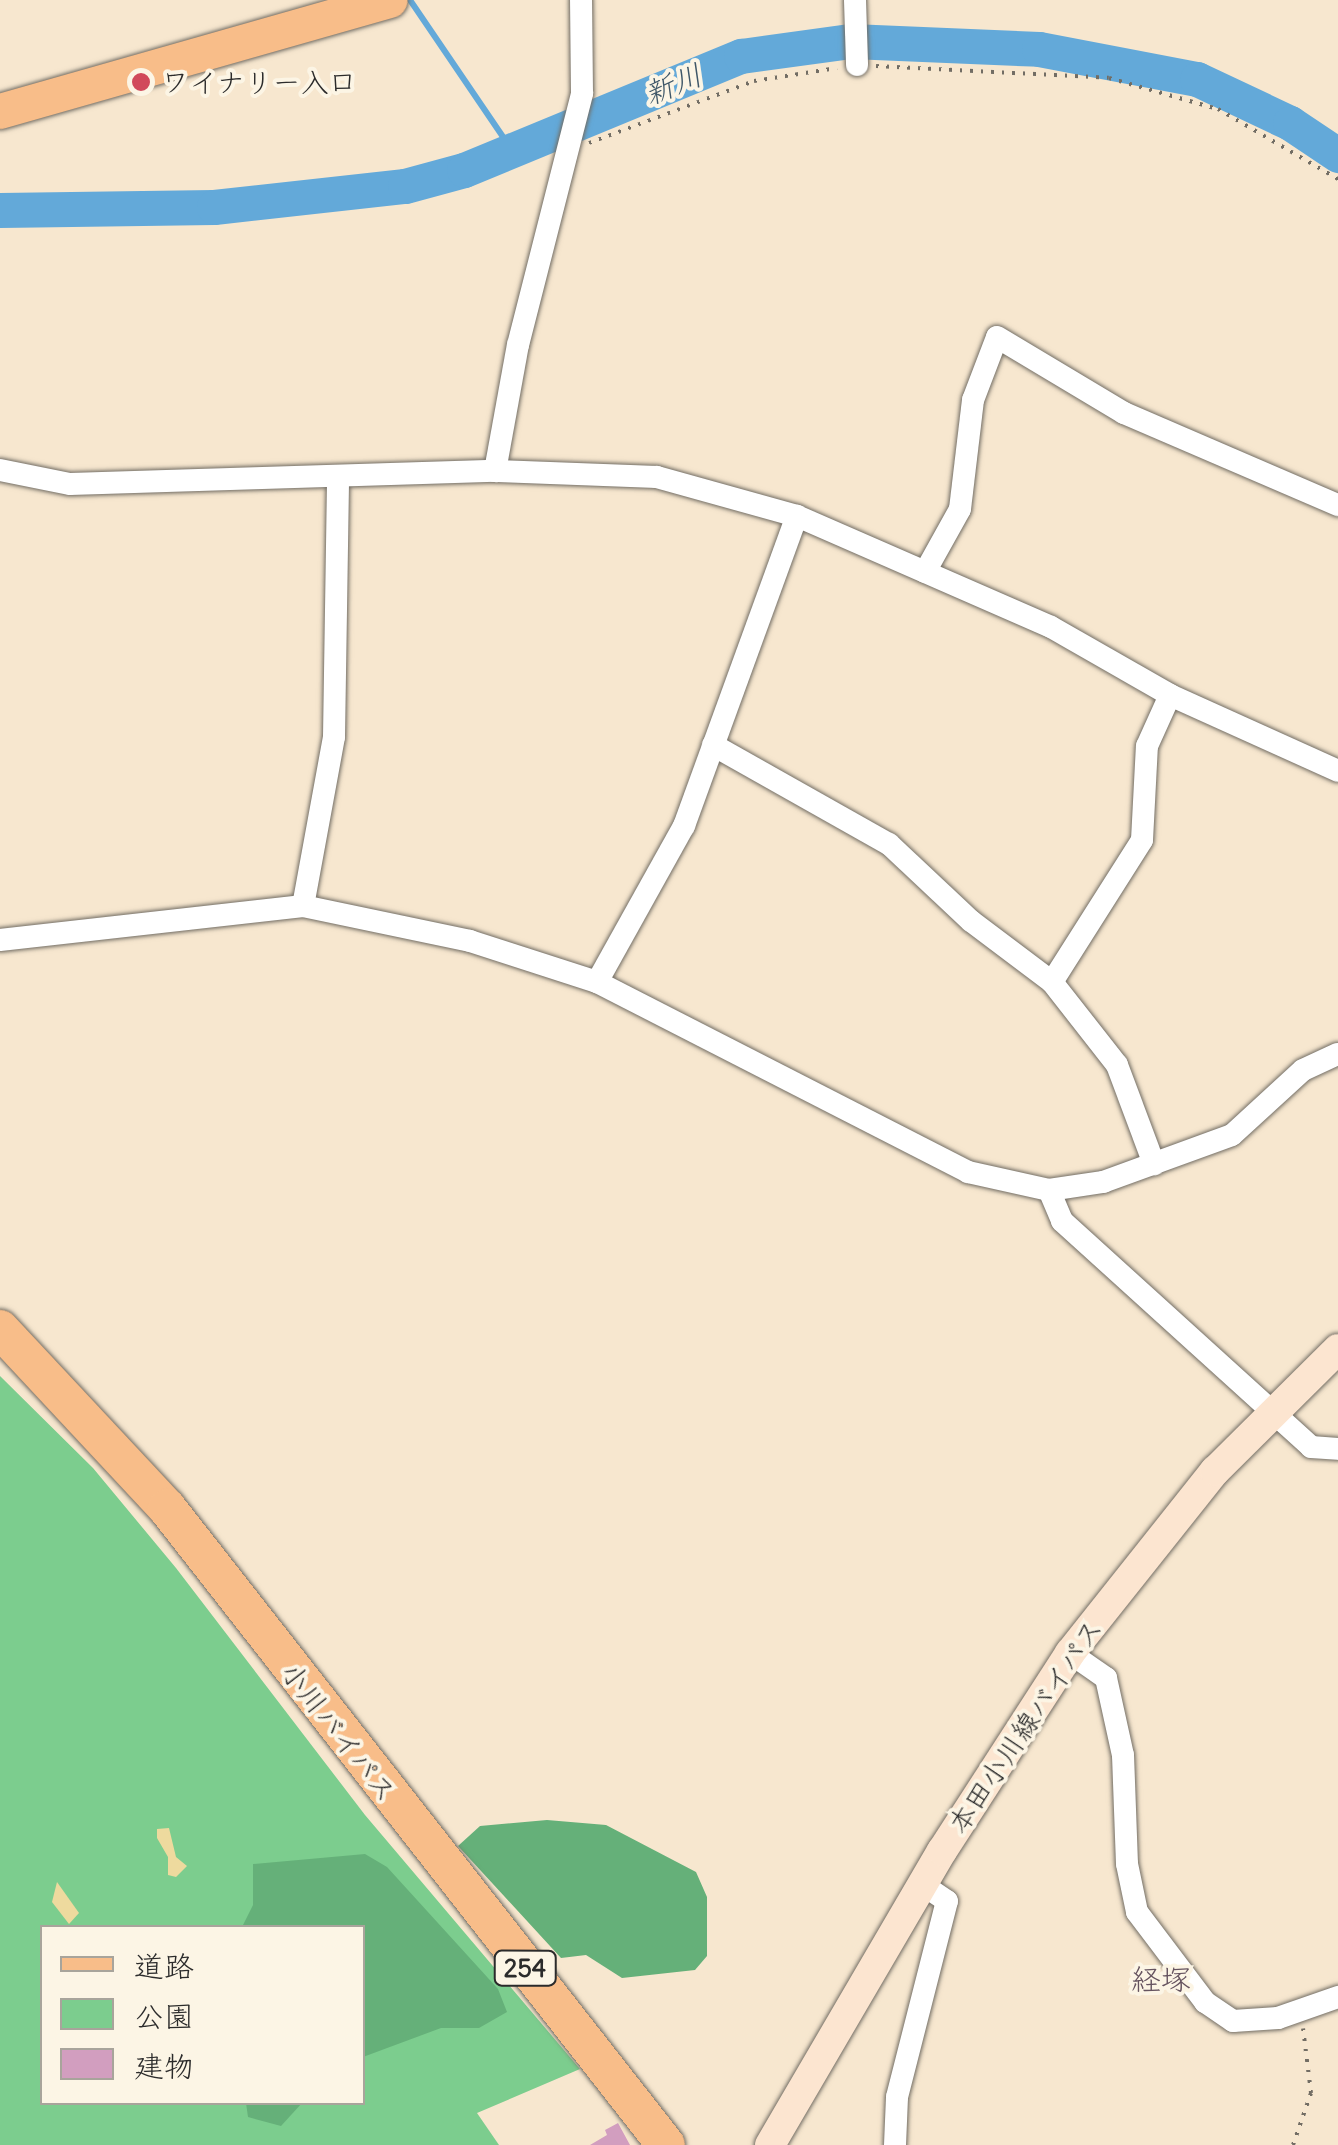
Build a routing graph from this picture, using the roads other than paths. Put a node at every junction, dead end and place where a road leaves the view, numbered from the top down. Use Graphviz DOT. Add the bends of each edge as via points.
graph roads {
  1 [pos="390,0"];
  2 [pos="582,0"];
  3 [pos="855,8"];
  4 [pos="857,65"];
  5 [pos="0,111"];
  6 [pos="0,470"];
  7 [pos="496,472"];
  8 [pos="338,477"];
  9 [pos="1338,505"];
  10 [pos="797,516"];
  11 [pos="925,572"];
  12 [pos="1170,695"];
  13 [pos="714,745"];
  14 [pos="1336,766"];
  15 [pos="303,906"];
  16 [pos="0,940"];
  17 [pos="597,982"];
  18 [pos="1052,982"];
  19 [pos="1338,1054"];
  20 [pos="1154,1164"];
  21 [pos="1049,1190"];
  22 [pos="0,1329"];
  23 [pos="1338,1349"];
  24 [pos="1274,1414"];
  25 [pos="1338,1449"];
  26 [pos="1070,1653"];
  27 [pos="923,1885"];
  28 [pos="1338,1997"];
  29 [pos="666,2145"];
  30 [pos="770,2145"];
  31 [pos="895,2145"];
  1 -- 5 [label="main road"];
  2 -- 7 [label="street" via="582,93"];
  3 -- 4 [label="street"];
  6 -- 8 [label="street" via="70,484"];
  7 -- 8 [label="street"];
  7 -- 10 [label="street" via="656,477"];
  8 -- 15 [label="street" via="337,697"];
  9 -- 11 [label="street" via="1124,413 997,337 973,400 960,509"];
  10 -- 11 [label="street"];
  10 -- 13 [label="street"];
  11 -- 12 [label="street" via="1051,627"];
  12 -- 14 [label="street"];
  12 -- 18 [label="street" via="1147,746 1142,840"];
  13 -- 17 [label="street" via="684,826"];
  13 -- 18 [label="street" via="889,844 971,921"];
  15 -- 16 [label="street"];
  15 -- 17 [label="street" via="470,942"];
  17 -- 21 [label="street" via="968,1172"];
  18 -- 20 [label="street" via="1117,1065"];
  19 -- 20 [label="street" via="1303,1070 1232,1134"];
  20 -- 21 [label="street" via="1103,1182"];
  21 -- 24 [label="street" via="1062,1220"];
  22 -- 29 [label="highway, 小川バイパス / 254" via="167,1508"];
  23 -- 24 [label="main road, 本田小川線バイパス"];
  24 -- 25 [label="street" via="1311,1447"];
  24 -- 26 [label="main road, 本田小川線バイパス" via="1146,1552"];
  26 -- 27 [label="main road, 本田小川線バイパス"];
  26 -- 28 [label="street" via="1106,1678 1122,1755 1127,1864 1137,1912 1205,2002 1233,2021"];
  27 -- 30 [label="main road, 本田小川線バイパス"];
  27 -- 31 [label="street" via="947,1901 897,2097"];
}
